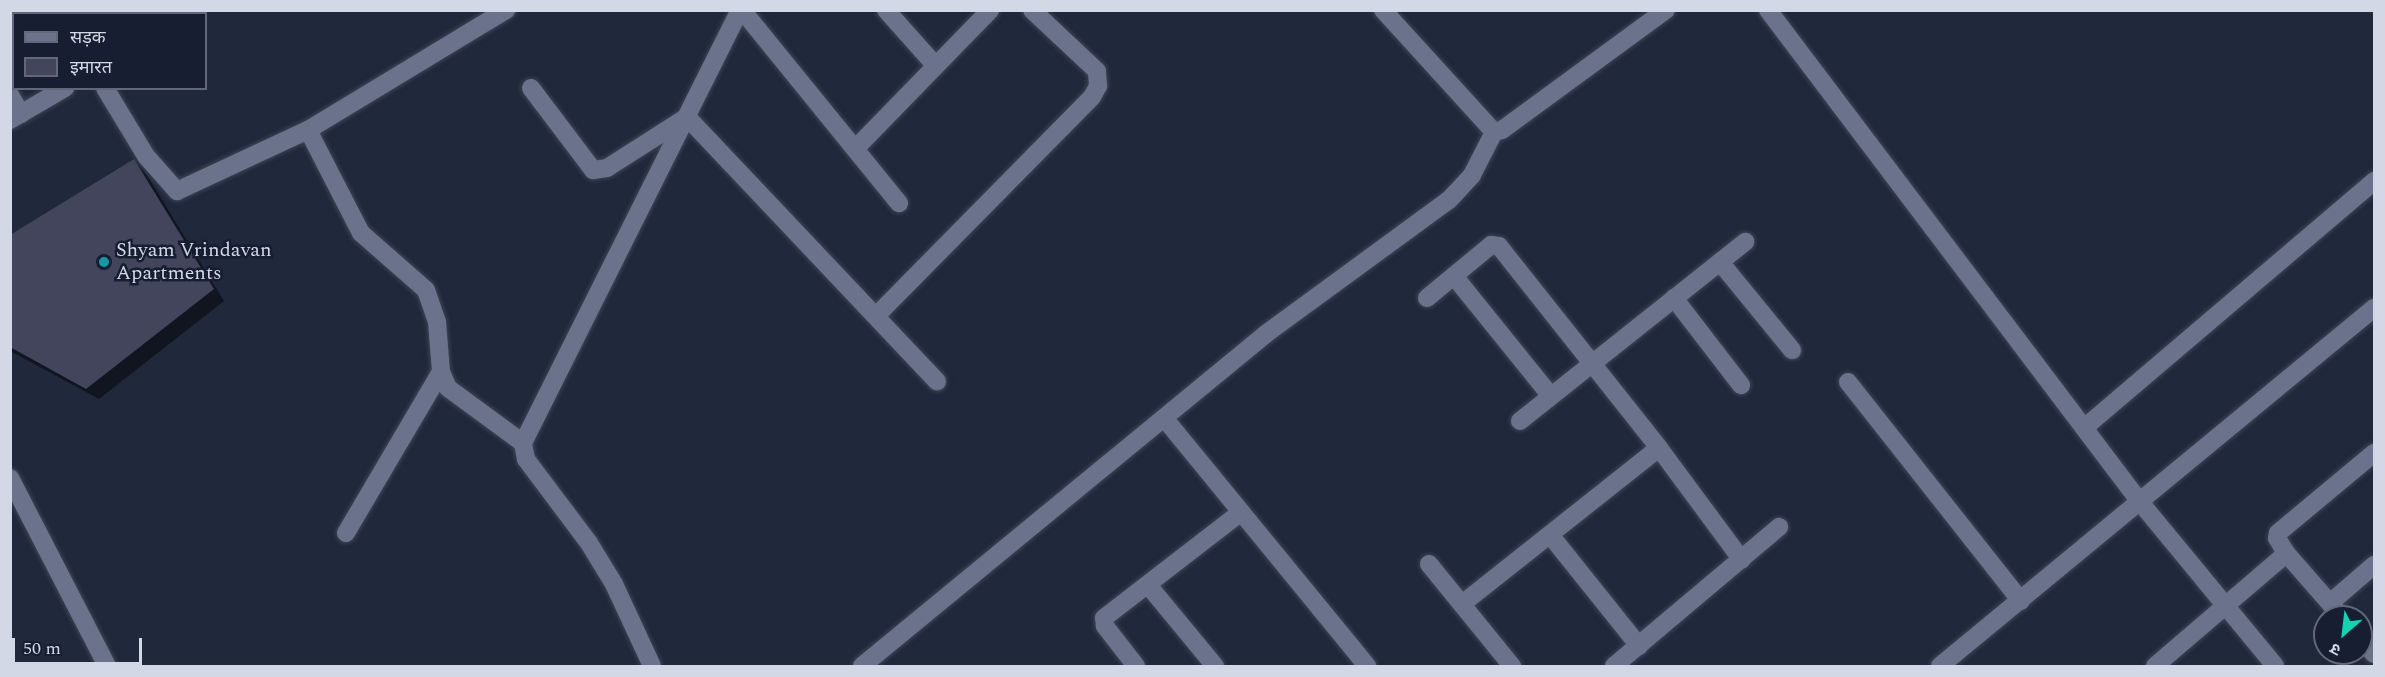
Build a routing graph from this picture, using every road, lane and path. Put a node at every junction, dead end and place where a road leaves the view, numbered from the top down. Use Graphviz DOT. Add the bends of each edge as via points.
graph roads {
  1 [pos="506,10"];
  2 [pos="741,10"];
  3 [pos="886,10"];
  4 [pos="990,10"];
  5 [pos="1032,10"];
  6 [pos="1383,10"];
  7 [pos="1666,10"];
  8 [pos="1768,10"];
  9 [pos="935,65"];
  10 [pos="531,88"];
  11 [pos="62,90"];
  12 [pos="106,90"];
  13 [pos="10,95"];
  14 [pos="16,117"];
  15 [pos="687,117"];
  16 [pos="308,130"];
  17 [pos="1494,132"];
  18 [pos="855,150"];
  19 [pos="2374,182"];
  20 [pos="899,203"];
  21 [pos="1745,242"];
  22 [pos="1720,262"];
  23 [pos="1454,276"];
  24 [pos="1427,298"];
  25 [pos="1674,298"];
  26 [pos="2374,308"];
  27 [pos="877,315"];
  28 [pos="1792,350"];
  29 [pos="1593,363"];
  30 [pos="441,372"];
  31 [pos="937,381"];
  32 [pos="1848,382"];
  33 [pos="1741,385"];
  34 [pos="1551,396"];
  35 [pos="1165,419"];
  36 [pos="1520,421"];
  37 [pos="2084,428"];
  38 [pos="523,443"];
  39 [pos="1659,448"];
  40 [pos="2374,453"];
  41 [pos="10,477"];
  42 [pos="2140,502"];
  43 [pos="1240,513"];
  44 [pos="1779,527"];
  45 [pos="346,533"];
  46 [pos="1551,536"];
  47 [pos="2286,553"];
  48 [pos="1742,560"];
  49 [pos="1429,564"];
  50 [pos="2374,565"];
  51 [pos="1148,585"];
  52 [pos="2021,601"];
  53 [pos="2330,603"];
  54 [pos="1462,604"];
  55 [pos="2225,607"];
  56 [pos="1639,646"];
  57 [pos="107,666"];
  58 [pos="652,666"];
  59 [pos="862,666"];
  60 [pos="1136,666"];
  61 [pos="1215,666"];
  62 [pos="1367,666"];
  63 [pos="1512,666"];
  64 [pos="1614,666"];
  65 [pos="1941,666"];
  66 [pos="2154,666"];
  67 [pos="2275,666"];
  1 -- 16 [label="street"];
  2 -- 15 [label="street"];
  2 -- 18 [label="street"];
  3 -- 9 [label="street"];
  4 -- 9 [label="street"];
  5 -- 27 [label="street" via="1098,71 1098,86 1092,98"];
  6 -- 17 [label="street"];
  7 -- 17 [label="street"];
  8 -- 37 [label="street"];
  9 -- 18 [label="street"];
  10 -- 15 [label="street" via="593,170 607,168"];
  11 -- 14 [label="street"];
  12 -- 16 [label="street" via="146,156 177,191"];
  13 -- 14 [label="street"];
  15 -- 27 [label="street"];
  15 -- 38 [label="street"];
  16 -- 30 [label="street" via="361,233 426,290 437,322"];
  17 -- 35 [label="street" via="1472,175 1449,200 1267,333"];
  18 -- 20 [label="street"];
  19 -- 37 [label="street"];
  21 -- 22 [label="street"];
  22 -- 25 [label="street"];
  22 -- 28 [label="street"];
  23 -- 24 [label="street"];
  23 -- 29 [label="street" via="1491,245 1499,246"];
  23 -- 34 [label="street"];
  25 -- 29 [label="street"];
  25 -- 33 [label="street"];
  26 -- 42 [label="street"];
  27 -- 31 [label="street"];
  29 -- 34 [label="street"];
  29 -- 39 [label="street"];
  30 -- 38 [label="street" via="448,388 460,399"];
  30 -- 45 [label="street"];
  32 -- 52 [label="street"];
  34 -- 36 [label="street"];
  35 -- 43 [label="street"];
  35 -- 59 [label="street"];
  37 -- 42 [label="street"];
  38 -- 58 [label="street" via="526,459 589,543 614,584"];
  39 -- 46 [label="street"];
  39 -- 48 [label="street"];
  40 -- 47 [label="street" via="2278,533"];
  41 -- 57 [label="street"];
  42 -- 52 [label="street"];
  42 -- 55 [label="street"];
  43 -- 51 [label="street"];
  43 -- 62 [label="street"];
  44 -- 48 [label="street"];
  46 -- 54 [label="street"];
  46 -- 56 [label="street"];
  47 -- 53 [label="street"];
  47 -- 55 [label="street"];
  48 -- 56 [label="street"];
  49 -- 54 [label="street"];
  50 -- 53 [label="street"];
  51 -- 60 [label="street" via="1104,618 1105,626"];
  51 -- 61 [label="street"];
  52 -- 65 [label="street"];
  54 -- 63 [label="street"];
  55 -- 66 [label="street"];
  55 -- 67 [label="street"];
  56 -- 64 [label="street"];
}
